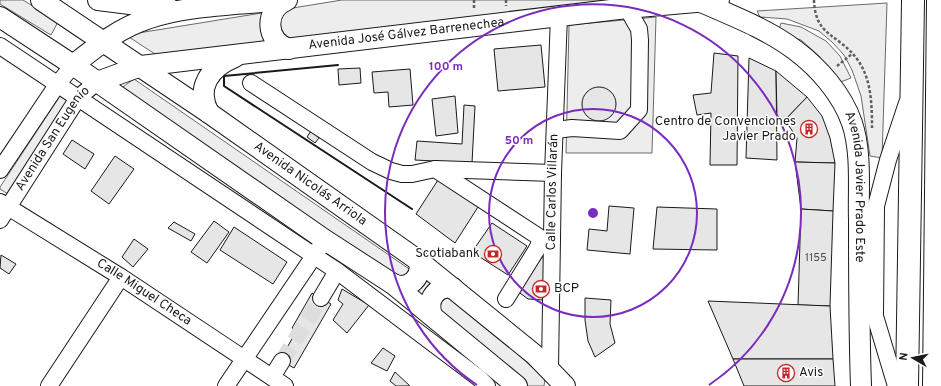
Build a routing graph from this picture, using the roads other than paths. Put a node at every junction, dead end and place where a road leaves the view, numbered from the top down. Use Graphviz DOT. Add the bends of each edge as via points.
graph roads {
  1 [pos="41,0"];
  2 [pos="98,0"];
  3 [pos="286,0"];
  4 [pos="913,0"];
  5 [pos="938,0"];
  6 [pos="710,1"];
  7 [pos="627,8"];
  8 [pos="186,10"];
  9 [pos="559,16"];
  10 [pos="0,17"];
  11 [pos="104,42"];
  12 [pos="0,46"];
  13 [pos="289,49"];
  14 [pos="244,54"];
  15 [pos="73,65"];
  16 [pos="141,66"];
  17 [pos="97,82"];
  18 [pos="251,83"];
  19 [pos="57,85"];
  20 [pos="912,88"];
  21 [pos="78,98"];
  22 [pos="210,113"];
  23 [pos="556,130"];
  24 [pos="435,169"];
  25 [pos="0,170"];
  26 [pos="553,173"];
  27 [pos="941,179"];
  28 [pos="934,200"];
  29 [pos="3,209"];
  30 [pos="319,248"];
  31 [pos="419,261"];
  32 [pos="337,271"];
  33 [pos="121,277"];
  34 [pos="393,284"];
  35 [pos="453,288"];
  36 [pos="320,298"];
  37 [pos="506,299"];
  38 [pos="432,314"];
  39 [pos="245,358"];
  40 [pos="282,361"];
  41 [pos="550,369"];
  42 [pos="272,377"];
  43 [pos="49,386"];
  44 [pos="226,386"];
  45 [pos="285,386"];
  46 [pos="487,386"];
  47 [pos="517,386"];
  48 [pos="565,386"];
  49 [pos="861,386"];
  50 [pos="896,386"];
  51 [pos="907,386"];
  52 [pos="934,386"];
  1 -- 11 [label="main road, Avenida Nicolás Arriola"];
  2 -- 8 [label="main road"];
  3 -- 8 [label="main road"];
  3 -- 13 [label="main road" via="275,8 270,26 277,42"];
  4 -- 20 [label="highway"];
  5 -- 28 [label="highway"];
  6 -- 7 [label="main road, Avenida José Gálvez Barrenechea"];
  6 -- 49 [label="main road, Avenida Javier Prado Este" via="794,49 817,69 837,94 852,123 858,164"];
  7 -- 9 [label="main road, Avenida José Gálvez Barrenechea"];
  7 -- 23 [label="street" via="639,28 638,110 620,131 572,128"];
  8 -- 11 [label="main road" via="147,19"];
  9 -- 13 [label="main road, Avenida José Gálvez Barrenechea"];
  9 -- 23 [label="street, Calle Carlos Villarán"];
  10 -- 15 [label="main road"];
  11 -- 15 [label="main road"];
  11 -- 16 [label="main road, Avenida Nicolás Arriola"];
  12 -- 19 [label="street"];
  13 -- 14 [label="main road, Avenida José Gálvez Barrenechea"];
  14 -- 16 [label="main road, Avenida José Gálvez Barrenechea"];
  14 -- 22 [label="main road" via="219,66 208,76 203,96"];
  15 -- 17 [label="main road"];
  15 -- 19 [label="street, Avenida San Eugenio"];
  16 -- 17 [label="main road, Avenida José Gálvez Barrenechea"];
  16 -- 22 [label="main road, Avenida Nicolás Arriola"];
  17 -- 21 [label="street, Avenida San Eugenio"];
  17 -- 30 [label="main road"];
  18 -- 24 [label="street" via="372,162 391,171 412,174"];
  19 -- 21 [label="street"];
  19 -- 25 [label="street, Avenida San Eugenio"];
  20 -- 50 [label="street" via="876,206 875,316"];
  20 -- 51 [label="highway"];
  21 -- 29 [label="street, Avenida San Eugenio"];
  21 -- 30 [label="street"];
  22 -- 31 [label="main road, Avenida Nicolás Arriola"];
  23 -- 26 [label="street, Calle Carlos Villarán"];
  24 -- 26 [label="street"];
  24 -- 37 [label="street" via="539,237 537,249"];
  26 -- 41 [label="street, Calle Carlos Villarán"];
  27 -- 28 [label="highway"];
  28 -- 52 [label="highway"];
  29 -- 33 [label="street, Calle Miguel Checa"];
  30 -- 32 [label="street"];
  30 -- 34 [label="main road"];
  30 -- 39 [label="street"];
  31 -- 34 [label="main road" via="420,272 414,281 404,286"];
  31 -- 35 [label="main road, Avenida Nicolás Arriola"];
  32 -- 36 [label="street"];
  32 -- 46 [label="street"];
  33 -- 39 [label="street, Calle Miguel Checa"];
  33 -- 43 [label="street"];
  34 -- 38 [label="main road"];
  35 -- 38 [label="main road" via="445,288 434,294 430,302"];
  35 -- 41 [label="main road, Avenida Nicolás Arriola"];
  38 -- 47 [label="main road"];
  39 -- 42 [label="street, Calle Miguel Checa"];
  39 -- 44 [label="street"];
  40 -- 42 [label="street"];
  41 -- 48 [label="main road, Avenida Nicolás Arriola"];
  42 -- 45 [label="street, Calle Miguel Checa"];
}
